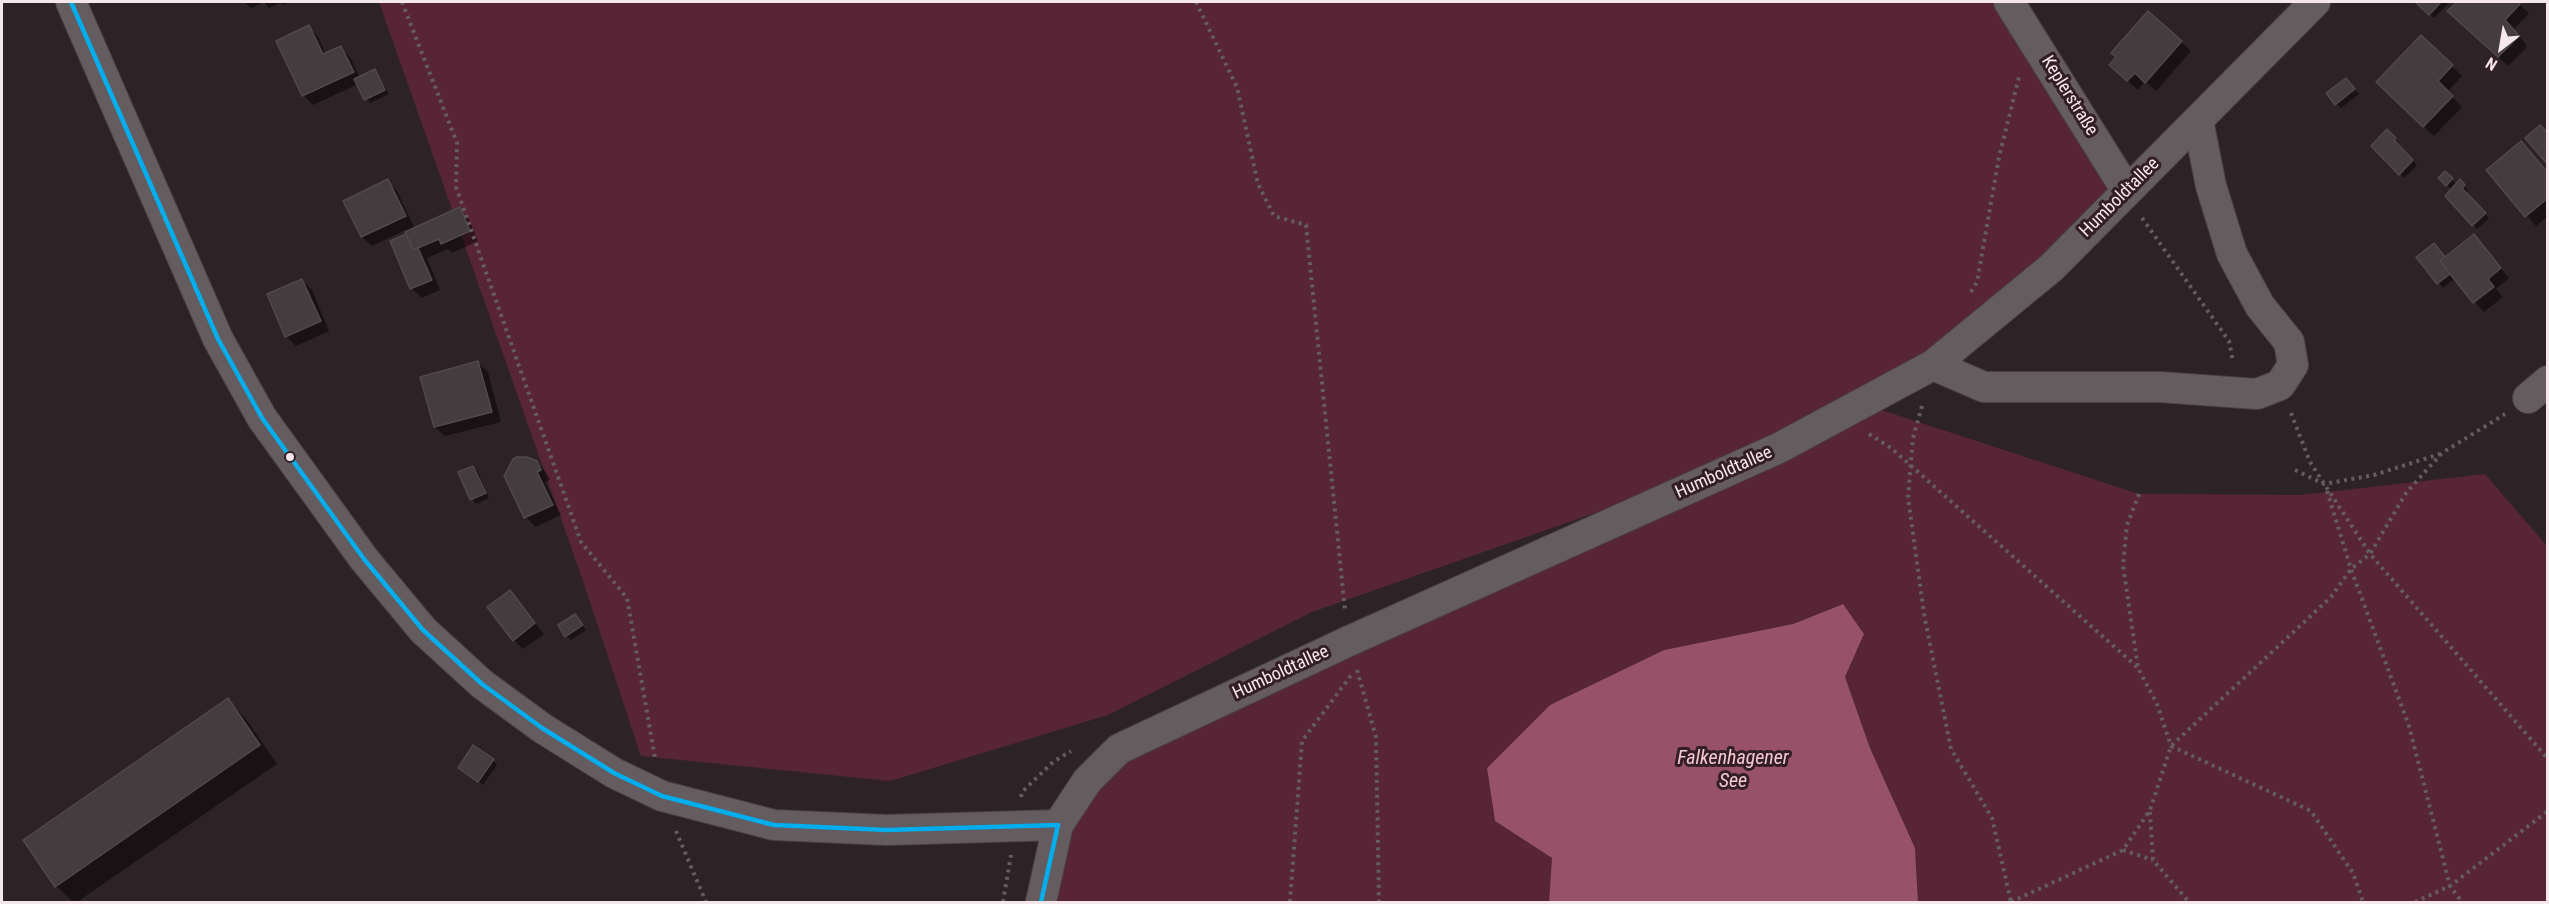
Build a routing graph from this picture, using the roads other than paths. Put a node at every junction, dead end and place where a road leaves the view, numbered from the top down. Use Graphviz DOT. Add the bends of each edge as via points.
graph roads {
  1 [pos="71,2"];
  2 [pos="2009,2"];
  3 [pos="2314,2"];
  4 [pos="2198,120"];
  5 [pos="2127,191"];
  6 [pos="1933,365"];
  7 [pos="1058,825"];
  8 [pos="1041,903"];
  1 -- 7 [label="street" via="218,339 262,418 364,559 423,630 482,684 614,773 662,796 774,825 887,830"];
  2 -- 5 [label="street, Keplerstraße"];
  3 -- 4 [label="street, Humboldtallee"];
  4 -- 5 [label="street, Humboldtallee"];
  4 -- 6 [label="street" via="2211,186 2232,254 2260,306 2289,342 2293,365 2280,385 2257,394 2160,387 1984,387"];
  5 -- 6 [label="street, Humboldtallee" via="2051,268"];
  6 -- 7 [label="street, Humboldtallee" via="1779,448 1119,749 1087,780"];
  7 -- 8 [label="street"];
}
